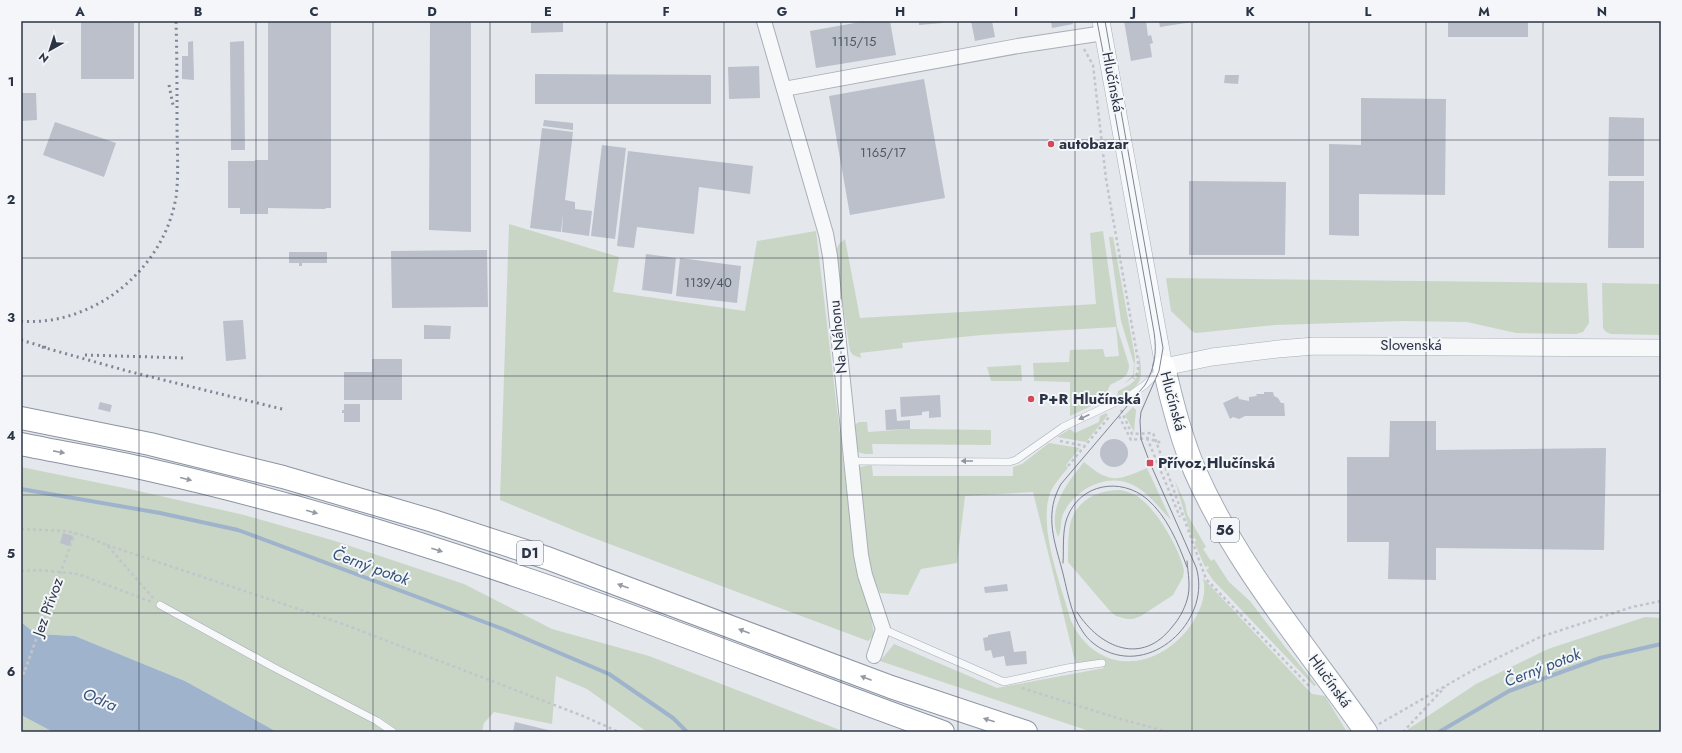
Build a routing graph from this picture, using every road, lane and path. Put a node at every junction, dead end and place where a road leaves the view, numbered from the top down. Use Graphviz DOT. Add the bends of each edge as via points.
graph roads {
  1 [pos="764,21"];
  2 [pos="1102,27"];
  3 [pos="1080,43"];
  4 [pos="784,89"];
  5 [pos="1661,348"];
  6 [pos="1164,367"];
  7 [pos="1134,381"];
  8 [pos="1118,401"];
  9 [pos="1115,411"];
  10 [pos="1119,416"];
  11 [pos="21,418"];
  12 [pos="1050,436"];
  13 [pos="1147,438"];
  14 [pos="1158,442"];
  15 [pos="1163,442"];
  16 [pos="21,444"];
  17 [pos="1085,446"];
  18 [pos="1150,448"];
  19 [pos="851,461"];
  20 [pos="1068,466"];
  21 [pos="1180,517"];
  22 [pos="21,529"];
  23 [pos="75,533"];
  24 [pos="107,545"];
  25 [pos="21,571"];
  26 [pos="1661,601"];
  27 [pos="160,605"];
  28 [pos="883,630"];
  29 [pos="874,656"];
  30 [pos="1102,663"];
  31 [pos="21,680"];
  32 [pos="1004,682"];
  33 [pos="1448,684"];
  34 [pos="1314,690"];
  35 [pos="1372,729"];
  36 [pos="394,732"];
  37 [pos="619,732"];
  38 [pos="943,732"];
  39 [pos="1026,732"];
  40 [pos="1168,732"];
  41 [pos="1403,732"];
  1 -- 4 [label="street, Na Náhonu"];
  2 -- 4 [label="street" via="1018,46"];
  2 -- 6 [label="street, Hlučínská"];
  3 -- 7 [label="path" via="1093,65 1106,179 1138,360 1138,372"];
  4 -- 19 [label="street, Na Náhonu" via="830,256"];
  5 -- 6 [label="street, Slovenská" via="1316,346 1278,348 1212,357"];
  6 -- 8 [label="lane" via="1145,385"];
  6 -- 35 [label="main road, Hlučínská / 56" via="1175,416 1185,445 1217,516 1252,573 1349,708"];
  8 -- 12 [label="lane, one-way"];
  8 -- 14 [label="path" via="1132,434 1153,434"];
  9 -- 17 [label="path"];
  10 -- 13 [label="path" via="1131,440"];
  39 -- 11 [label="main road, D1, one-way" via="891,687 547,558 434,521 283,477 150,444"];
  12 -- 17 [label="path" via="1053,440"];
  12 -- 19 [label="lane, one-way" via="1020,459 1013,461"];
  13 -- 14 [label="path"];
  13 -- 18 [label="path"];
  14 -- 15 [label="path"];
  14 -- 18 [label="path"];
  14 -- 34 [label="path" via="1206,579"];
  16 -- 38 [label="main road, D1, one-way" via="164,473 272,500 415,543 532,580"];
  17 -- 20 [label="path"];
  18 -- 21 [label="path"];
  19 -- 28 [label="street, Na Náhonu" via="860,555"];
  22 -- 23 [label="path"];
  23 -- 24 [label="path"];
  23 -- 31 [label="path, Jez Přívoz, bridge"];
  24 -- 27 [label="path"];
  24 -- 37 [label="path" via="343,624"];
  25 -- 27 [label="path" via="78,574"];
  26 -- 33 [label="path" via="1632,607 1540,637"];
  27 -- 36 [label="lane" via="378,721"];
  28 -- 29 [label="street"];
  28 -- 32 [label="lane"];
  30 -- 32 [label="lane"];
  32 -- 40 [label="path"];
  33 -- 35 [label="path"];
  33 -- 41 [label="path"];
}
